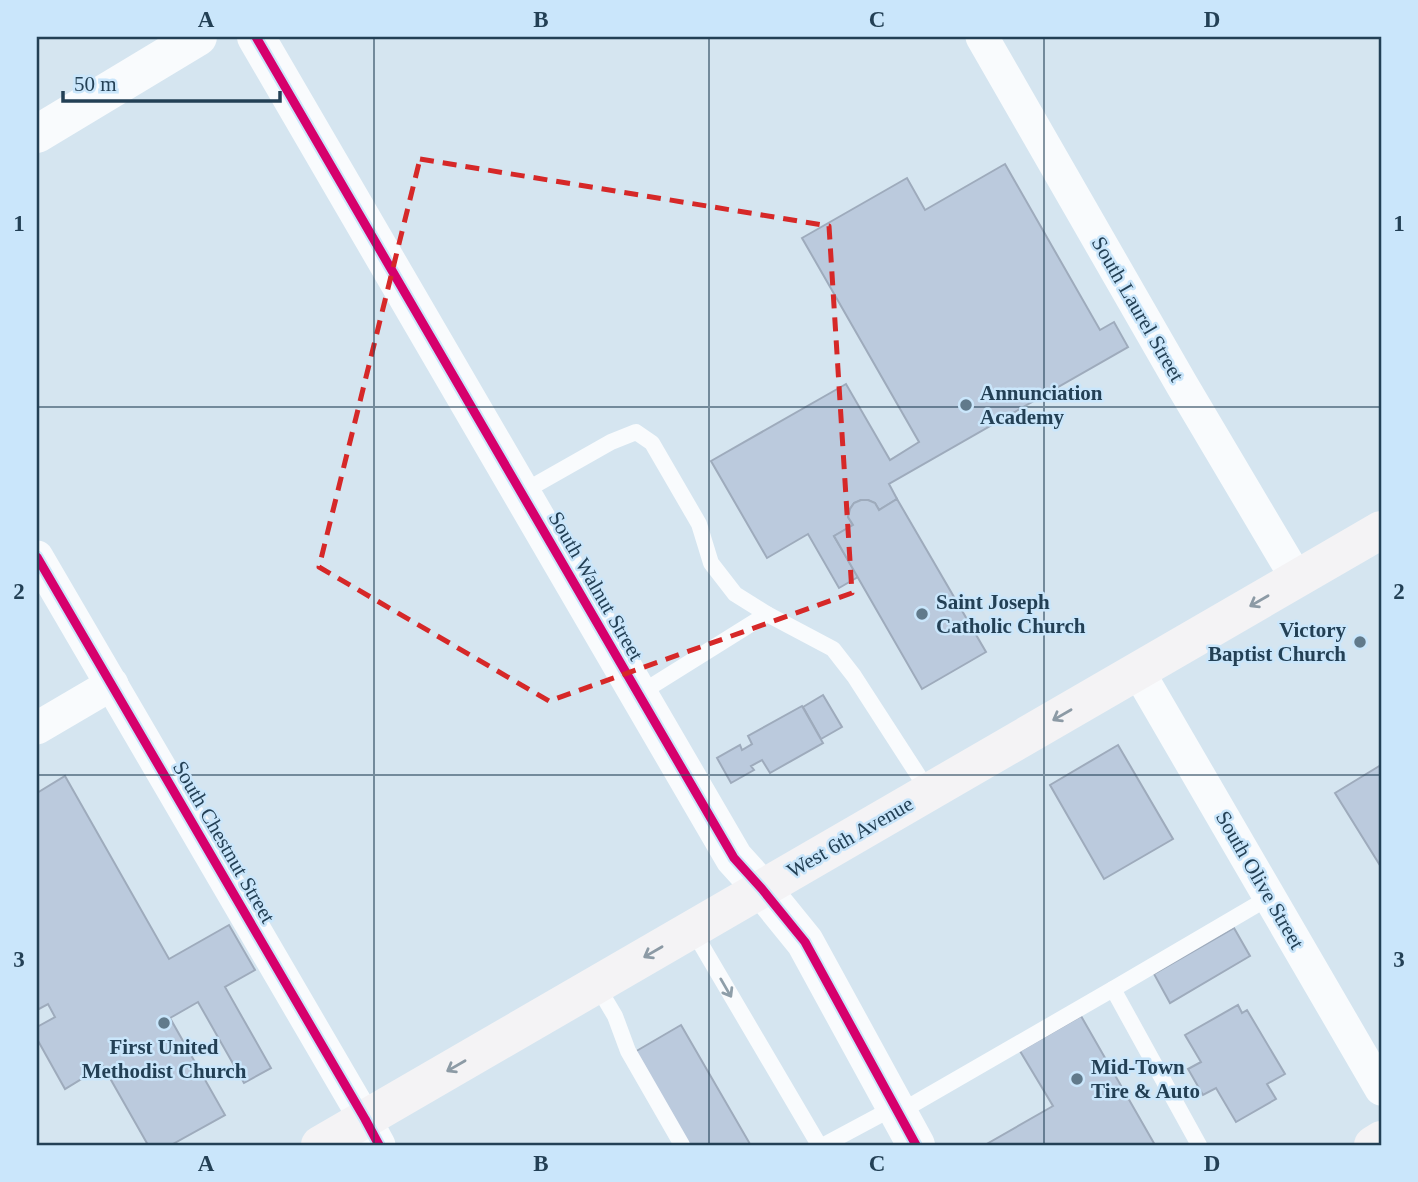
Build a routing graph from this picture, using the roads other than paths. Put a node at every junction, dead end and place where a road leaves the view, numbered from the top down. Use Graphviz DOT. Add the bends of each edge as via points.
graph roads {
  1 [pos="198,37"];
  2 [pos="256,37"];
  3 [pos="982,37"];
  4 [pos="37,134"];
  5 [pos="521,493"];
  6 [pos="1381,530"];
  7 [pos="37,557"];
  8 [pos="1297,579"];
  9 [pos="767,614"];
  10 [pos="1138,671"];
  11 [pos="112,684"];
  12 [pos="639,694"];
  13 [pos="37,728"];
  14 [pos="929,792"];
  15 [pos="762,889"];
  16 [pos="1270,897"];
  17 [pos="692,929"];
  18 [pos="596,984"];
  19 [pos="1113,989"];
  20 [pos="1381,1089"];
  21 [pos="897,1110"];
  22 [pos="372,1132"];
  23 [pos="1381,1140"];
  24 [pos="320,1145"];
  25 [pos="682,1145"];
  26 [pos="819,1145"];
  27 [pos="824,1145"];
  28 [pos="916,1145"];
  29 [pos="1199,1145"];
  30 [pos="1373,1145"];
  1 -- 4 [label="street"];
  2 -- 5 [label="street, South Walnut Street"];
  3 -- 8 [label="street, South Laurel Street"];
  5 -- 9 [label="lane" via="636,432 652,443 699,524 711,563 735,594"];
  5 -- 12 [label="street, South Walnut Street"];
  6 -- 8 [label="main road, West 6th Avenue"];
  7 -- 11 [label="street, South Chestnut Street"];
  8 -- 10 [label="main road, West 6th Avenue, one-way"];
  9 -- 12 [label="lane"];
  9 -- 14 [label="lane" via="833,649"];
  10 -- 14 [label="main road, West 6th Avenue, one-way"];
  10 -- 16 [label="street, South Olive Street"];
  11 -- 13 [label="street"];
  11 -- 22 [label="street, South Chestnut Street"];
  12 -- 15 [label="street, South Walnut Street" via="734,858"];
  14 -- 15 [label="main road, West 6th Avenue"];
  15 -- 17 [label="main road, West 6th Avenue"];
  15 -- 21 [label="street, South Walnut Street" via="805,943"];
  16 -- 19 [label="lane"];
  16 -- 20 [label="street, South Olive Street"];
  17 -- 18 [label="main road, West 6th Avenue, one-way"];
  17 -- 26 [label="lane, one-way"];
  18 -- 22 [label="main road, West 6th Avenue, one-way"];
  18 -- 25 [label="lane"];
  19 -- 21 [label="lane"];
  19 -- 29 [label="lane"];
  21 -- 27 [label="lane"];
  21 -- 28 [label="street, South Walnut Street"];
  22 -- 24 [label="main road, West 6th Avenue"];
  23 -- 30 [label="main road"];
}
